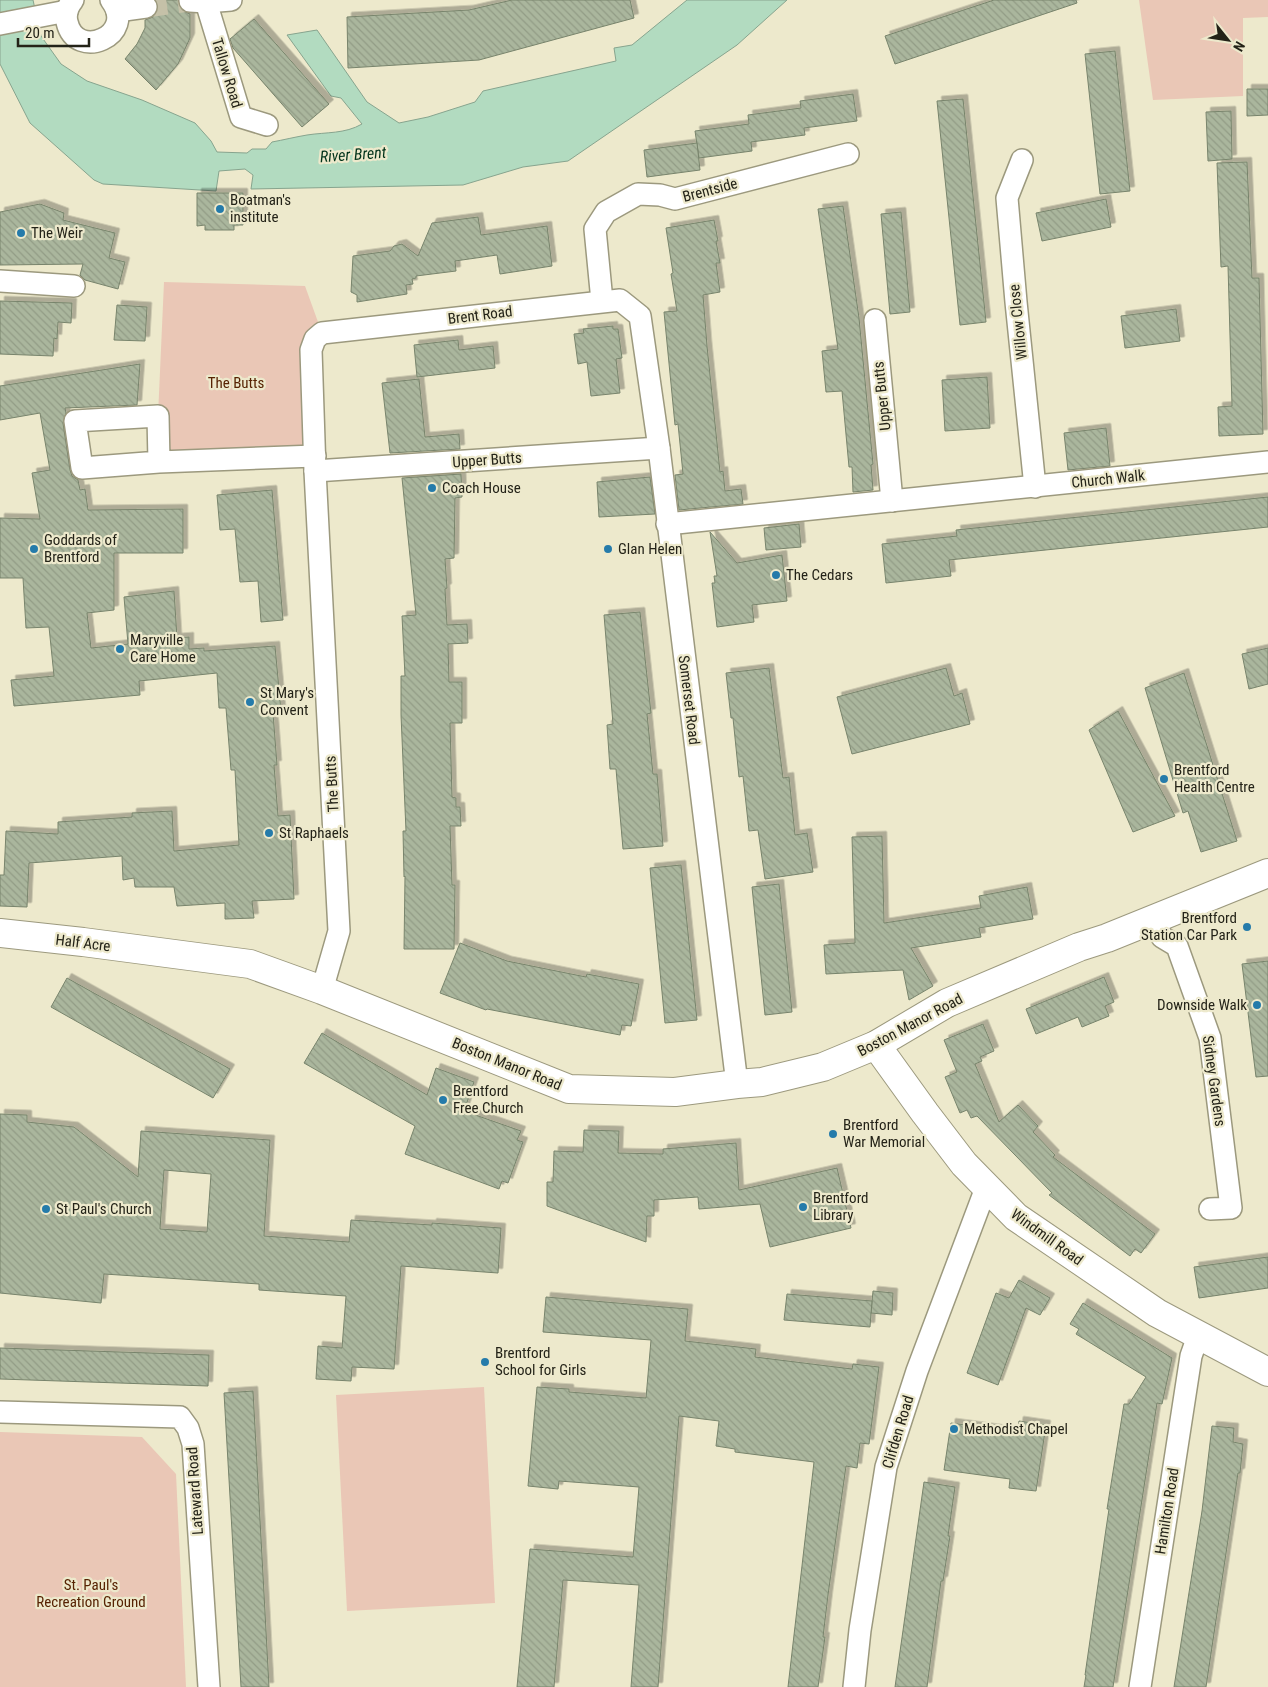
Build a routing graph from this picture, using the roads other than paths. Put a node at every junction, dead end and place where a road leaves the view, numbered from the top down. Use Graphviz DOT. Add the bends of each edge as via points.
graph roads {
  1 [pos="231,0"];
  2 [pos="114,5"];
  3 [pos="146,7"];
  4 [pos="62,9"];
  5 [pos="0,24"];
  6 [pos="267,125"];
  7 [pos="848,154"];
  8 [pos="1022,160"];
  9 [pos="0,281"];
  10 [pos="74,286"];
  11 [pos="602,301"];
  12 [pos="640,316"];
  13 [pos="875,320"];
  14 [pos="315,339"];
  15 [pos="658,448"];
  16 [pos="159,462"];
  17 [pos="1268,462"];
  18 [pos="315,463"];
  19 [pos="1035,487"];
  20 [pos="892,501"];
  21 [pos="667,524"];
  22 [pos="1268,872"];
  23 [pos="1153,919"];
  24 [pos="0,933"];
  25 [pos="167,953"];
  26 [pos="322,990"];
  27 [pos="876,1045"];
  28 [pos="737,1084"];
  29 [pos="986,1188"];
  30 [pos="1210,1209"];
  31 [pos="1198,1336"];
  32 [pos="1268,1372"];
  33 [pos="0,1412"];
  34 [pos="209,1687"];
  35 [pos="854,1687"];
  36 [pos="1140,1687"];
  1 -- 6 [label="street, Tallow Road" via="198,2 241,117"];
  2 -- 3 [label="street"];
  2 -- 4 [label="street" via="116,26 105,39 97,42 81,40 74,35"];
  4 -- 5 [label="street"];
  7 -- 11 [label="street, Brentside" via="675,199 638,194 606,212 595,229"];
  8 -- 19 [label="street, Willow Close" via="1007,198"];
  9 -- 10 [label="street"];
  11 -- 12 [label="street, Brent Road" via="620,300"];
  11 -- 14 [label="street, Brent Road" via="322,333"];
  12 -- 15 [label="street, Somerset Road"];
  13 -- 20 [label="street, Upper Butts"];
  14 -- 18 [label="street, The Butts" via="311,350"];
  15 -- 18 [label="street, Upper Butts"];
  15 -- 21 [label="street, Somerset Road"];
  16 -- 18 [label="street"];
  17 -- 19 [label="street, Church Walk"];
  18 -- 26 [label="street, The Butts" via="339,931"];
  19 -- 20 [label="street, Church Walk"];
  20 -- 21 [label="street"];
  21 -- 28 [label="street, Somerset Road"];
  22 -- 23 [label="main road, Boston Manor Road"];
  23 -- 27 [label="main road, Boston Manor Road" via="947,1003"];
  23 -- 30 [label="street, Sidney Gardens" via="1162,937 1177,946 1210,1038 1231,1208"];
  24 -- 25 [label="main road, Half Acre"];
  25 -- 26 [label="main road, Boston Manor Road" via="250,964"];
  26 -- 28 [label="main road, Boston Manor Road" via="569,1089 675,1092"];
  27 -- 28 [label="main road, Boston Manor Road" via="824,1067 762,1082"];
  27 -- 29 [label="main road, Windmill Road" via="930,1120"];
  29 -- 31 [label="main road, Windmill Road" via="1016,1217 1145,1305"];
  29 -- 35 [label="street, Clifden Road" via="917,1371 886,1467"];
  31 -- 32 [label="main road, Windmill Road"];
  31 -- 36 [label="street, Hamilton Road" via="1191,1356"];
  33 -- 34 [label="street, Lateward Road" via="180,1417 193,1444"];
}
